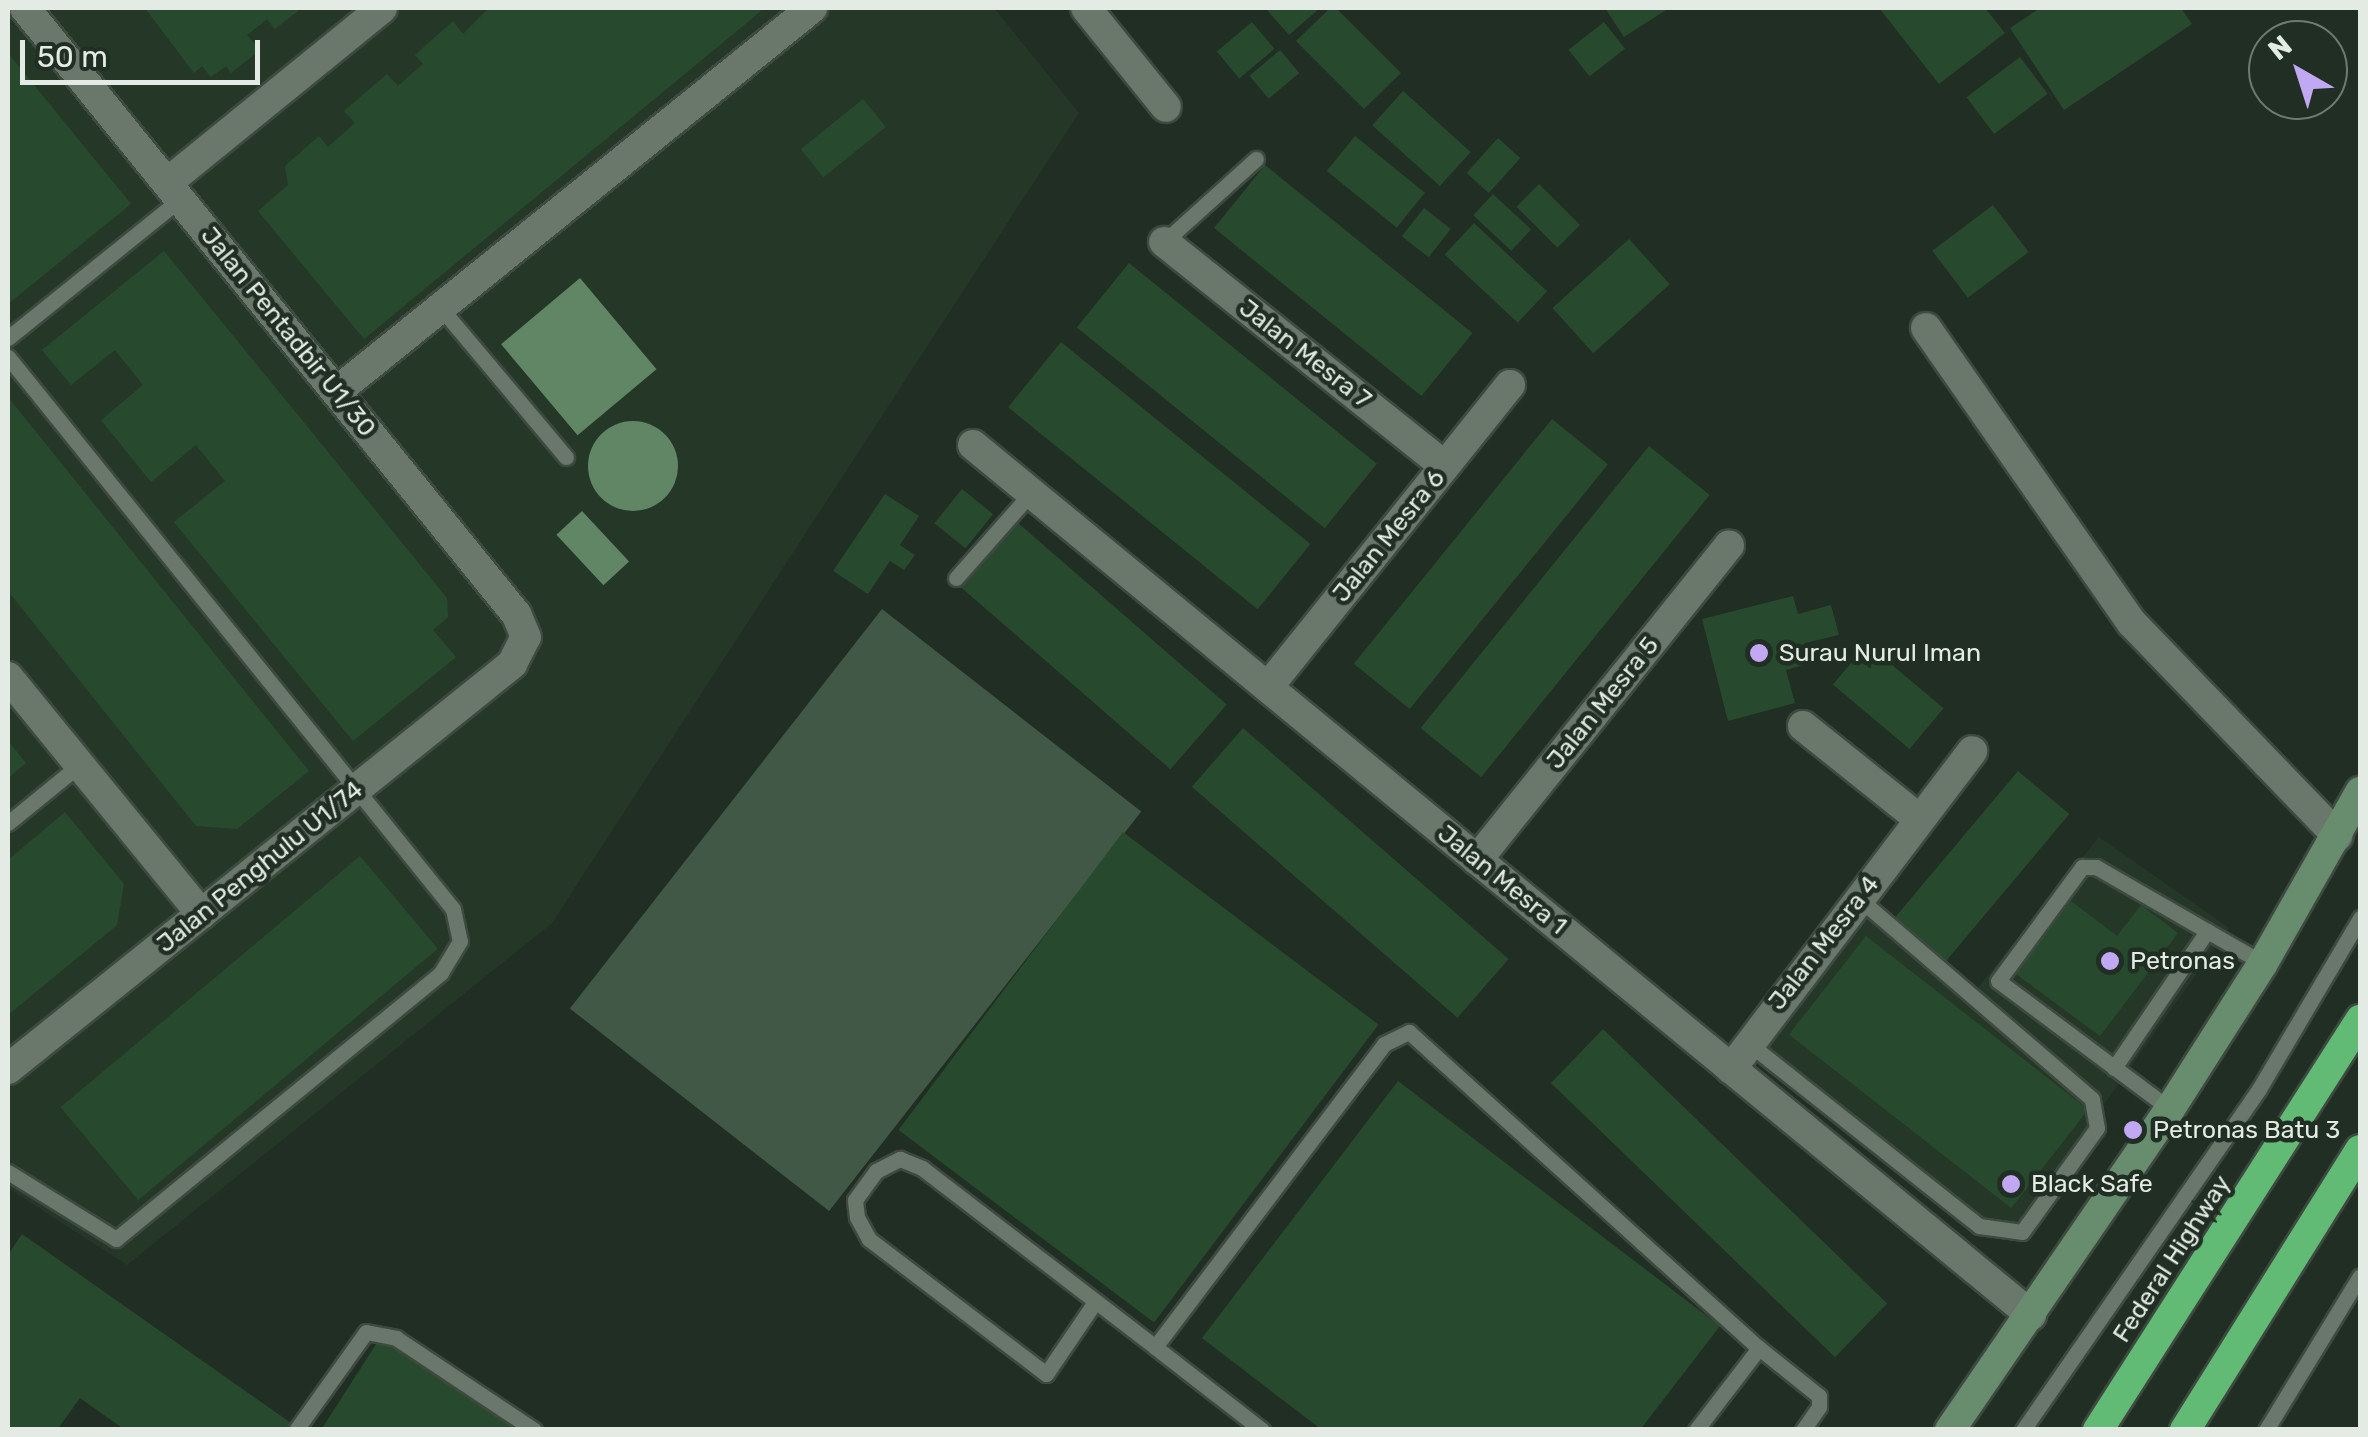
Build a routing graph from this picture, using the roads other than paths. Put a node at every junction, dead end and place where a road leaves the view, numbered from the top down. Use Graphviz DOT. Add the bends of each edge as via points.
graph roads {
  1 [pos="25,8"];
  2 [pos="382,8"];
  3 [pos="812,8"];
  4 [pos="1086,8"];
  5 [pos="1166,107"];
  6 [pos="1256,159"];
  7 [pos="174,191"];
  8 [pos="1164,242"];
  9 [pos="440,307"];
  10 [pos="1926,328"];
  11 [pos="8,338"];
  12 [pos="8,357"];
  13 [pos="1510,385"];
  14 [pos="336,392"];
  15 [pos="974,445"];
  16 [pos="566,457"];
  17 [pos="1445,466"];
  18 [pos="1031,493"];
  19 [pos="1729,546"];
  20 [pos="956,578"];
  21 [pos="512,664"];
  22 [pos="8,677"];
  23 [pos="1268,688"];
  24 [pos="1803,726"];
  25 [pos="1972,751"];
  26 [pos="79,765"];
  27 [pos="356,790"];
  28 [pos="2360,792"];
  29 [pos="1919,819"];
  30 [pos="8,823"];
  31 [pos="2338,836"];
  32 [pos="1477,860"];
  33 [pos="1858,898"];
  34 [pos="201,914"];
  35 [pos="2360,918"];
  36 [pos="2207,931"];
  37 [pos="2263,963"];
  38 [pos="2360,1020"];
  39 [pos="1747,1042"];
  40 [pos="1731,1068"];
  41 [pos="2114,1068"];
  42 [pos="8,1069"];
  43 [pos="2170,1108"];
  44 [pos="2360,1150"];
  45 [pos="8,1172"];
  46 [pos="2360,1276"];
  47 [pos="1095,1302"];
  48 [pos="2031,1316"];
  49 [pos="1155,1347"];
  50 [pos="1759,1348"];
  51 [pos="296,1430"];
  52 [pos="534,1430"];
  53 [pos="1262,1430"];
  54 [pos="1696,1430"];
  55 [pos="1803,1430"];
  56 [pos="1950,1430"];
  57 [pos="2023,1430"];
  58 [pos="2098,1430"];
  59 [pos="2185,1430"];
  60 [pos="2266,1430"];
  1 -- 7 [label="street, Jalan Pentadbir U1/30"];
  2 -- 7 [label="street"];
  3 -- 9 [label="street"];
  4 -- 5 [label="street"];
  6 -- 8 [label="lane"];
  7 -- 11 [label="lane"];
  7 -- 14 [label="street, Jalan Pentadbir U1/30"];
  8 -- 17 [label="street, Jalan Mesra 7"];
  9 -- 14 [label="street"];
  9 -- 16 [label="lane"];
  10 -- 31 [label="street" via="2132,623"];
  12 -- 27 [label="lane"];
  13 -- 17 [label="street, Jalan Mesra 6"];
  14 -- 21 [label="street, Jalan Pentadbir U1/30" via="516,614 526,637"];
  15 -- 18 [label="street, Jalan Mesra 1"];
  17 -- 23 [label="street, Jalan Mesra 6"];
  18 -- 20 [label="lane"];
  18 -- 23 [label="street, Jalan Mesra 1"];
  19 -- 32 [label="street, Jalan Mesra 5"];
  21 -- 27 [label="street, Jalan Penghulu U1/74"];
  22 -- 26 [label="street"];
  23 -- 32 [label="street, Jalan Mesra 1"];
  24 -- 29 [label="street"];
  25 -- 29 [label="street, Jalan Mesra 4"];
  26 -- 30 [label="lane"];
  26 -- 34 [label="street"];
  27 -- 34 [label="street, Jalan Penghulu U1/74"];
  27 -- 45 [label="lane" via="453,909 460,941 441,973 116,1239"];
  28 -- 31 [label="street"];
  29 -- 33 [label="street, Jalan Mesra 4"];
  31 -- 37 [label="street"];
  32 -- 40 [label="street, Jalan Mesra 1"];
  33 -- 39 [label="street, Jalan Mesra 4"];
  33 -- 39 [label="lane" via="2092,1098 2097,1128 2022,1232 1979,1226"];
  34 -- 42 [label="street, Jalan Penghulu U1/74"];
  35 -- 57 [label="lane" via="2259,1089"];
  36 -- 37 [label="lane"];
  36 -- 41 [label="lane"];
  36 -- 41 [label="lane" via="2096,866 2082,868 1998,981"];
  37 -- 43 [label="street"];
  38 -- 58 [label="highway, Federal Highway"];
  39 -- 40 [label="street, Jalan Mesra 4"];
  40 -- 48 [label="street, Jalan Mesra 1"];
  41 -- 43 [label="lane"];
  43 -- 48 [label="street"];
  44 -- 59 [label="highway"];
  46 -- 60 [label="lane"];
  47 -- 47 [label="lane" via="922,1168 900,1160 888,1165 854,1200 869,1239 1046,1374"];
  47 -- 49 [label="lane"];
  48 -- 56 [label="street"];
  49 -- 50 [label="lane" via="1384,1044 1409,1032"];
  49 -- 53 [label="lane"];
  50 -- 54 [label="lane"];
  50 -- 55 [label="lane" via="1819,1396"];
  51 -- 52 [label="lane" via="366,1332 396,1338"];
}
